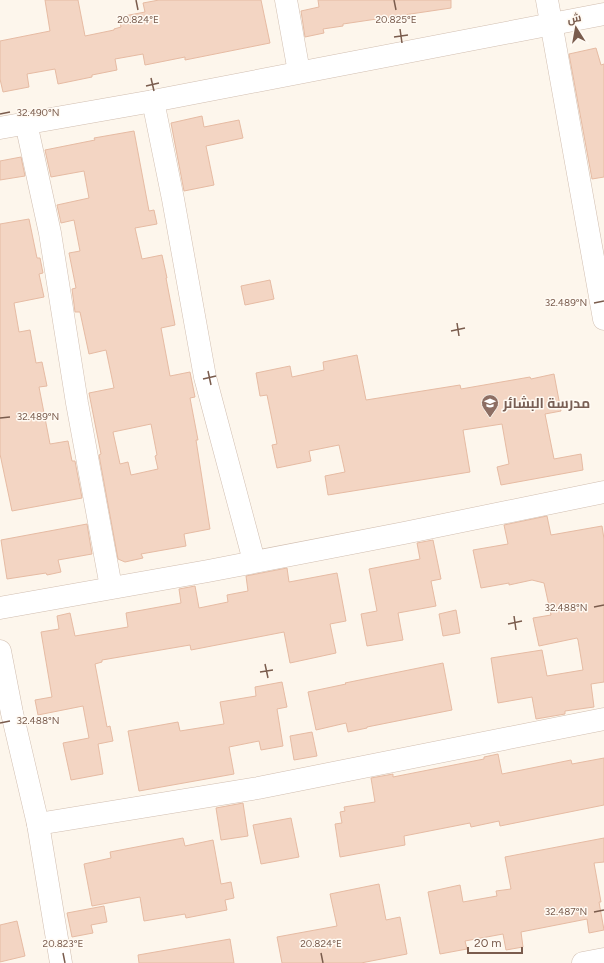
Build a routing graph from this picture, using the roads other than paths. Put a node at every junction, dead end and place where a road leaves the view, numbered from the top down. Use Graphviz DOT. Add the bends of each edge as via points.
graph roads {
  1 [pos="286,0"];
  2 [pos="547,0"];
  3 [pos="604,14"];
  4 [pos="551,25"];
  5 [pos="299,72"];
  6 [pos="153,101"];
  7 [pos="26,123"];
  8 [pos="0,128"];
  9 [pos="604,319"];
  10 [pos="604,492"];
  11 [pos="254,561"];
  12 [pos="111,587"];
  13 [pos="0,608"];
  14 [pos="0,651"];
  15 [pos="604,719"];
  16 [pos="38,824"];
  17 [pos="604,959"];
  18 [pos="61,963"];
  19 [pos="583,963"];
  1 -- 5 [label="street"];
  2 -- 4 [label="street"];
  3 -- 4 [label="street"];
  4 -- 5 [label="street"];
  4 -- 9 [label="street"];
  5 -- 6 [label="street"];
  6 -- 7 [label="street"];
  6 -- 11 [label="street" via="205,376"];
  7 -- 8 [label="street"];
  7 -- 12 [label="street" via="50,233 77,403"];
  10 -- 11 [label="street"];
  11 -- 12 [label="street"];
  12 -- 13 [label="street"];
  14 -- 16 [label="street"];
  15 -- 16 [label="street" via="258,788"];
  16 -- 18 [label="street"];
  17 -- 19 [label="street"];
}
